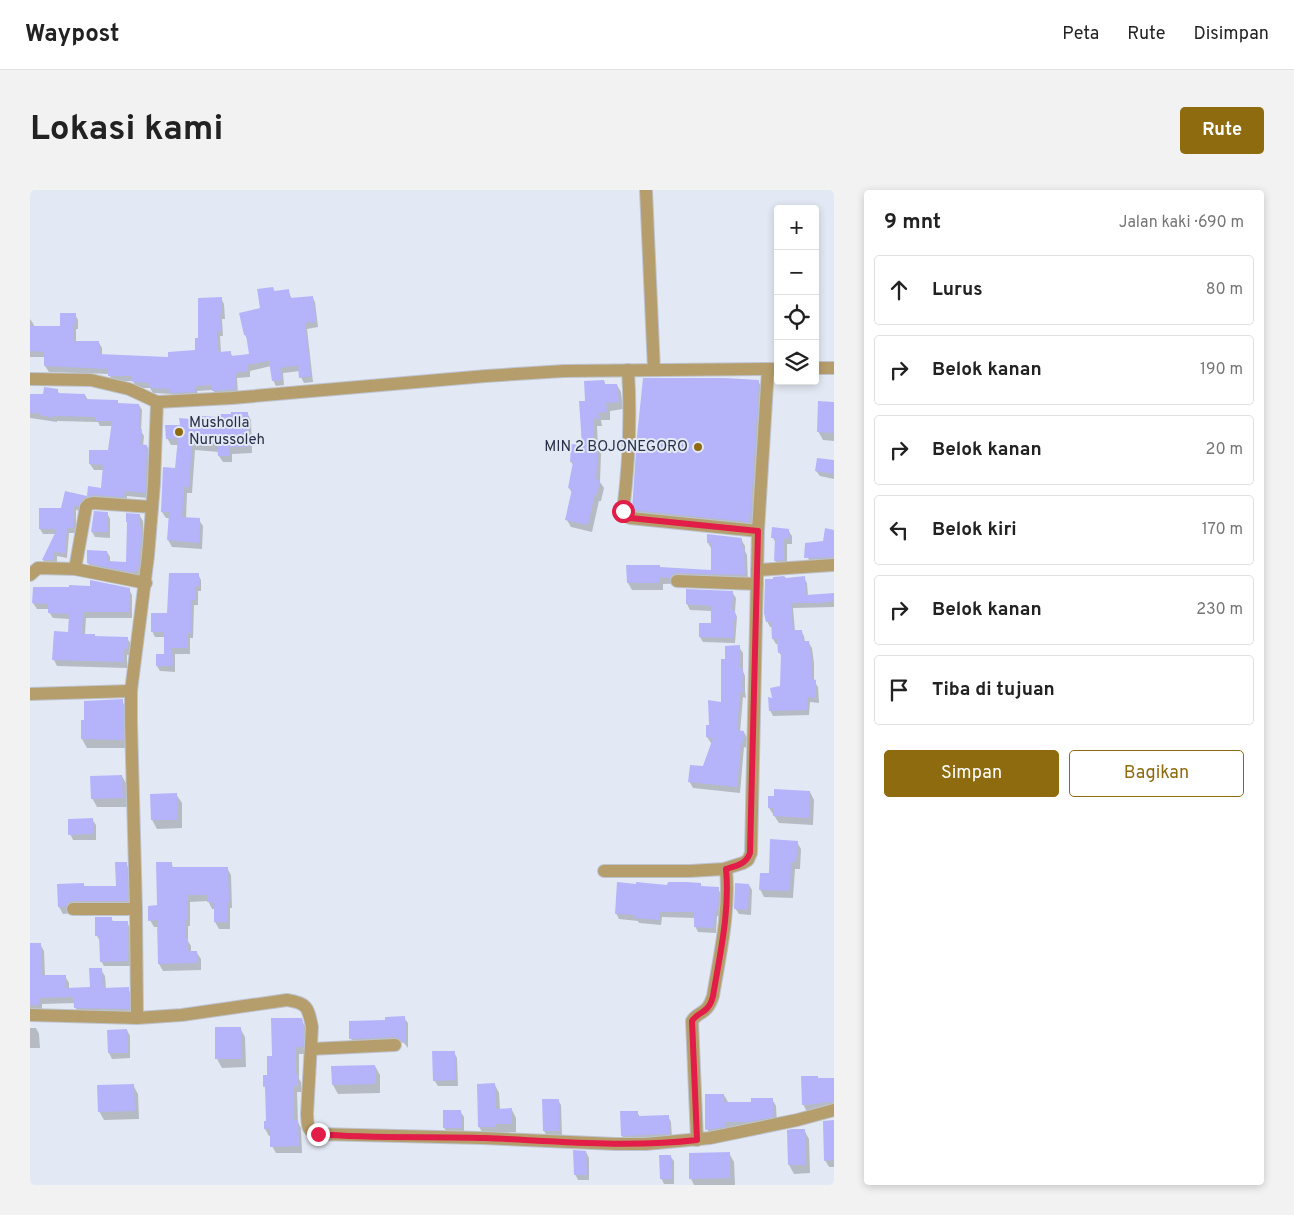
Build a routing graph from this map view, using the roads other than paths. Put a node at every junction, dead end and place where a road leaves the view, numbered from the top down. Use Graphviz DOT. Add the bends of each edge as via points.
graph roads {
  1 [pos="646,190"];
  2 [pos="819,368"];
  3 [pos="834,368"];
  4 [pos="773,369"];
  5 [pos="628,370"];
  6 [pos="654,370"];
  7 [pos="30,379"];
  8 [pos="157,402"];
  9 [pos="152,507"];
  10 [pos="758,531"];
  11 [pos="834,565"];
  12 [pos="75,569"];
  13 [pos="757,570"];
  14 [pos="30,575"];
  15 [pos="677,581"];
  16 [pos="146,583"];
  17 [pos="757,584"];
  18 [pos="131,691"];
  19 [pos="30,694"];
  20 [pos="726,869"];
  21 [pos="604,871"];
  22 [pos="73,908"];
  23 [pos="136,909"];
  24 [pos="30,1015"];
  25 [pos="137,1018"];
  26 [pos="394,1044"];
  27 [pos="311,1049"];
  28 [pos="834,1110"];
  29 [pos="697,1140"];
  1 -- 6 [label="street"];
  2 -- 3 [label="street"];
  4 -- 6 [label="street"];
  4 -- 10 [label="street"];
  5 -- 6 [label="street"];
  5 -- 8 [label="street" via="486,376"];
  5 -- 10 [label="street" via="630,406 623,511 626,516"];
  7 -- 8 [label="street" via="91,380 129,389"];
  8 -- 9 [label="street"];
  9 -- 12 [label="street" via="89,504"];
  9 -- 16 [label="street"];
  10 -- 13 [label="street"];
  11 -- 13 [label="street"];
  12 -- 14 [label="street" via="38,568"];
  12 -- 16 [label="street"];
  13 -- 17 [label="street"];
  15 -- 17 [label="street"];
  16 -- 18 [label="street"];
  17 -- 20 [label="street" via="750,853 748,860"];
  18 -- 19 [label="street"];
  18 -- 23 [label="street"];
  20 -- 21 [label="street"];
  20 -- 29 [label="street" via="728,884 724,924 713,996 710,1006 692,1021"];
  22 -- 23 [label="street"];
  23 -- 25 [label="street"];
  24 -- 25 [label="street"];
  25 -- 27 [label="street" via="287,1000 299,1002 309,1014"];
  26 -- 27 [label="street"];
  27 -- 29 [label="street" via="308,1127 318,1134 624,1144"];
  28 -- 29 [label="street"];
}
